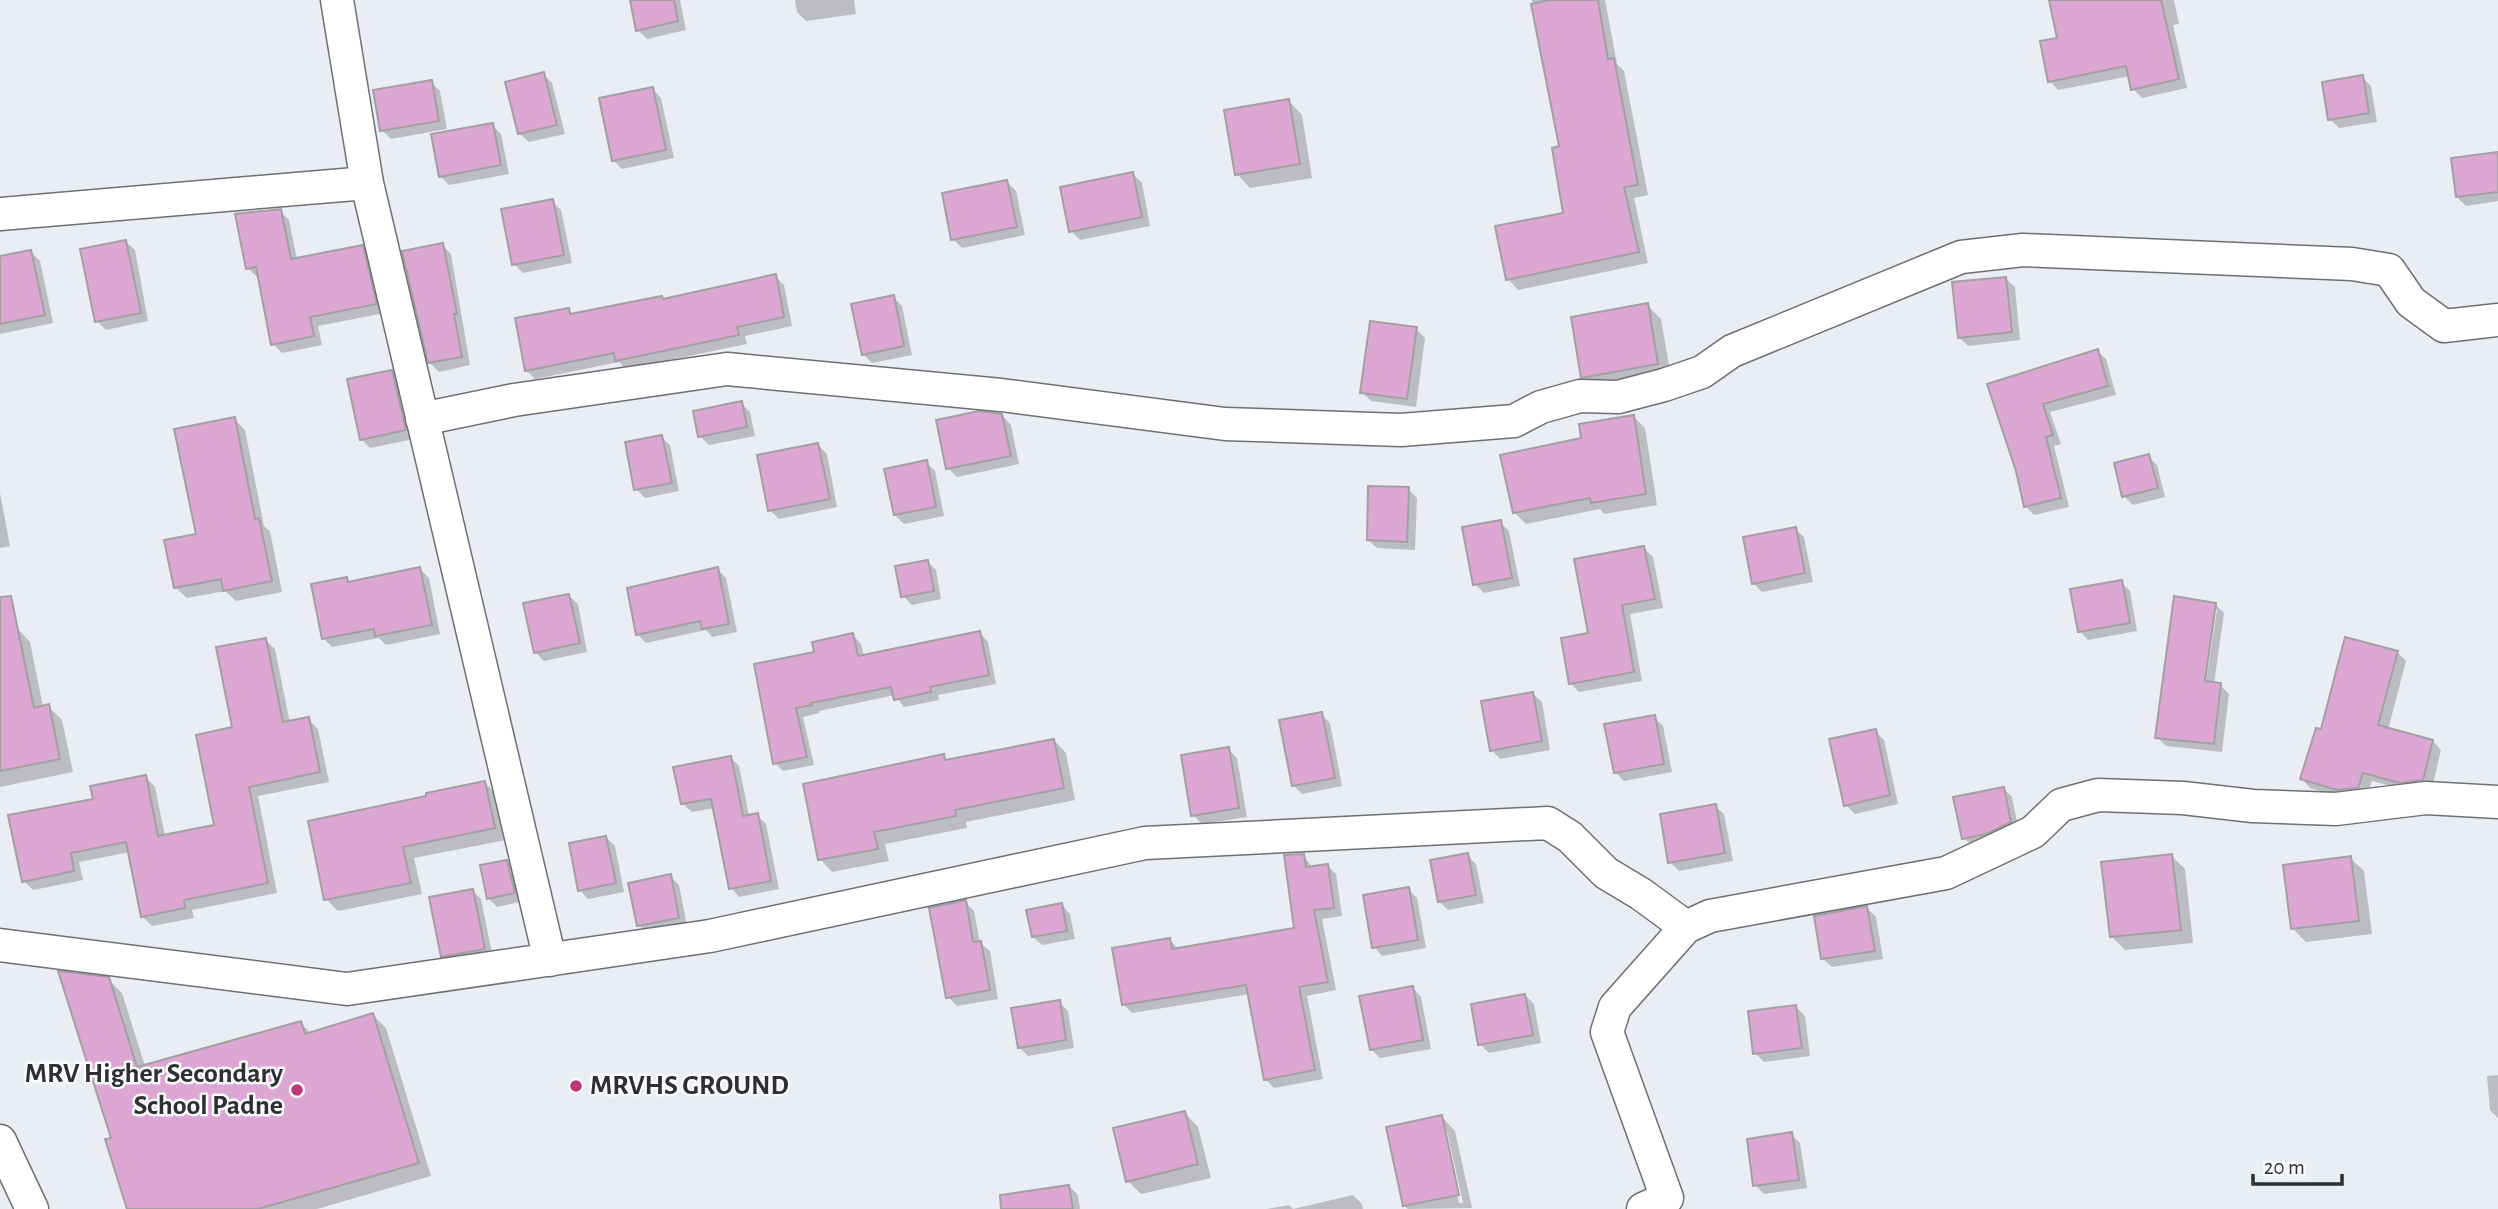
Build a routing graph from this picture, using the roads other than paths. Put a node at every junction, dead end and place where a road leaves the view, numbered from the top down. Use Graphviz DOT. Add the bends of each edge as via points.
graph roads {
  1 [pos="337,0"];
  2 [pos="366,183"];
  3 [pos="0,214"];
  4 [pos="2498,320"];
  5 [pos="422,419"];
  6 [pos="2498,802"];
  7 [pos="1686,927"];
  8 [pos="0,944"];
  9 [pos="550,960"];
  10 [pos="0,1141"];
  11 [pos="1662,1206"];
  12 [pos="32,1209"];
  1 -- 2 [label="street"];
  2 -- 3 [label="street"];
  2 -- 5 [label="street"];
  4 -- 5 [label="street" via="2444,326 2410,302 2389,270 2352,264 2024,250 1961,257 1732,351 1702,372 1664,385 1618,397 1580,396 1541,407 1514,421 1401,430 1226,424 1001,395 727,369 514,400"];
  5 -- 9 [label="street"];
  6 -- 7 [label="street" via="2426,798 2336,809 2098,795 2061,805 2034,832 1946,873 1710,916"];
  7 -- 9 [label="street" via="1606,873 1548,823 1145,843 710,936"];
  7 -- 11 [label="street" via="1615,1007 1607,1032"];
  8 -- 9 [label="street" via="348,989"];
  10 -- 12 [label="street"];
}
